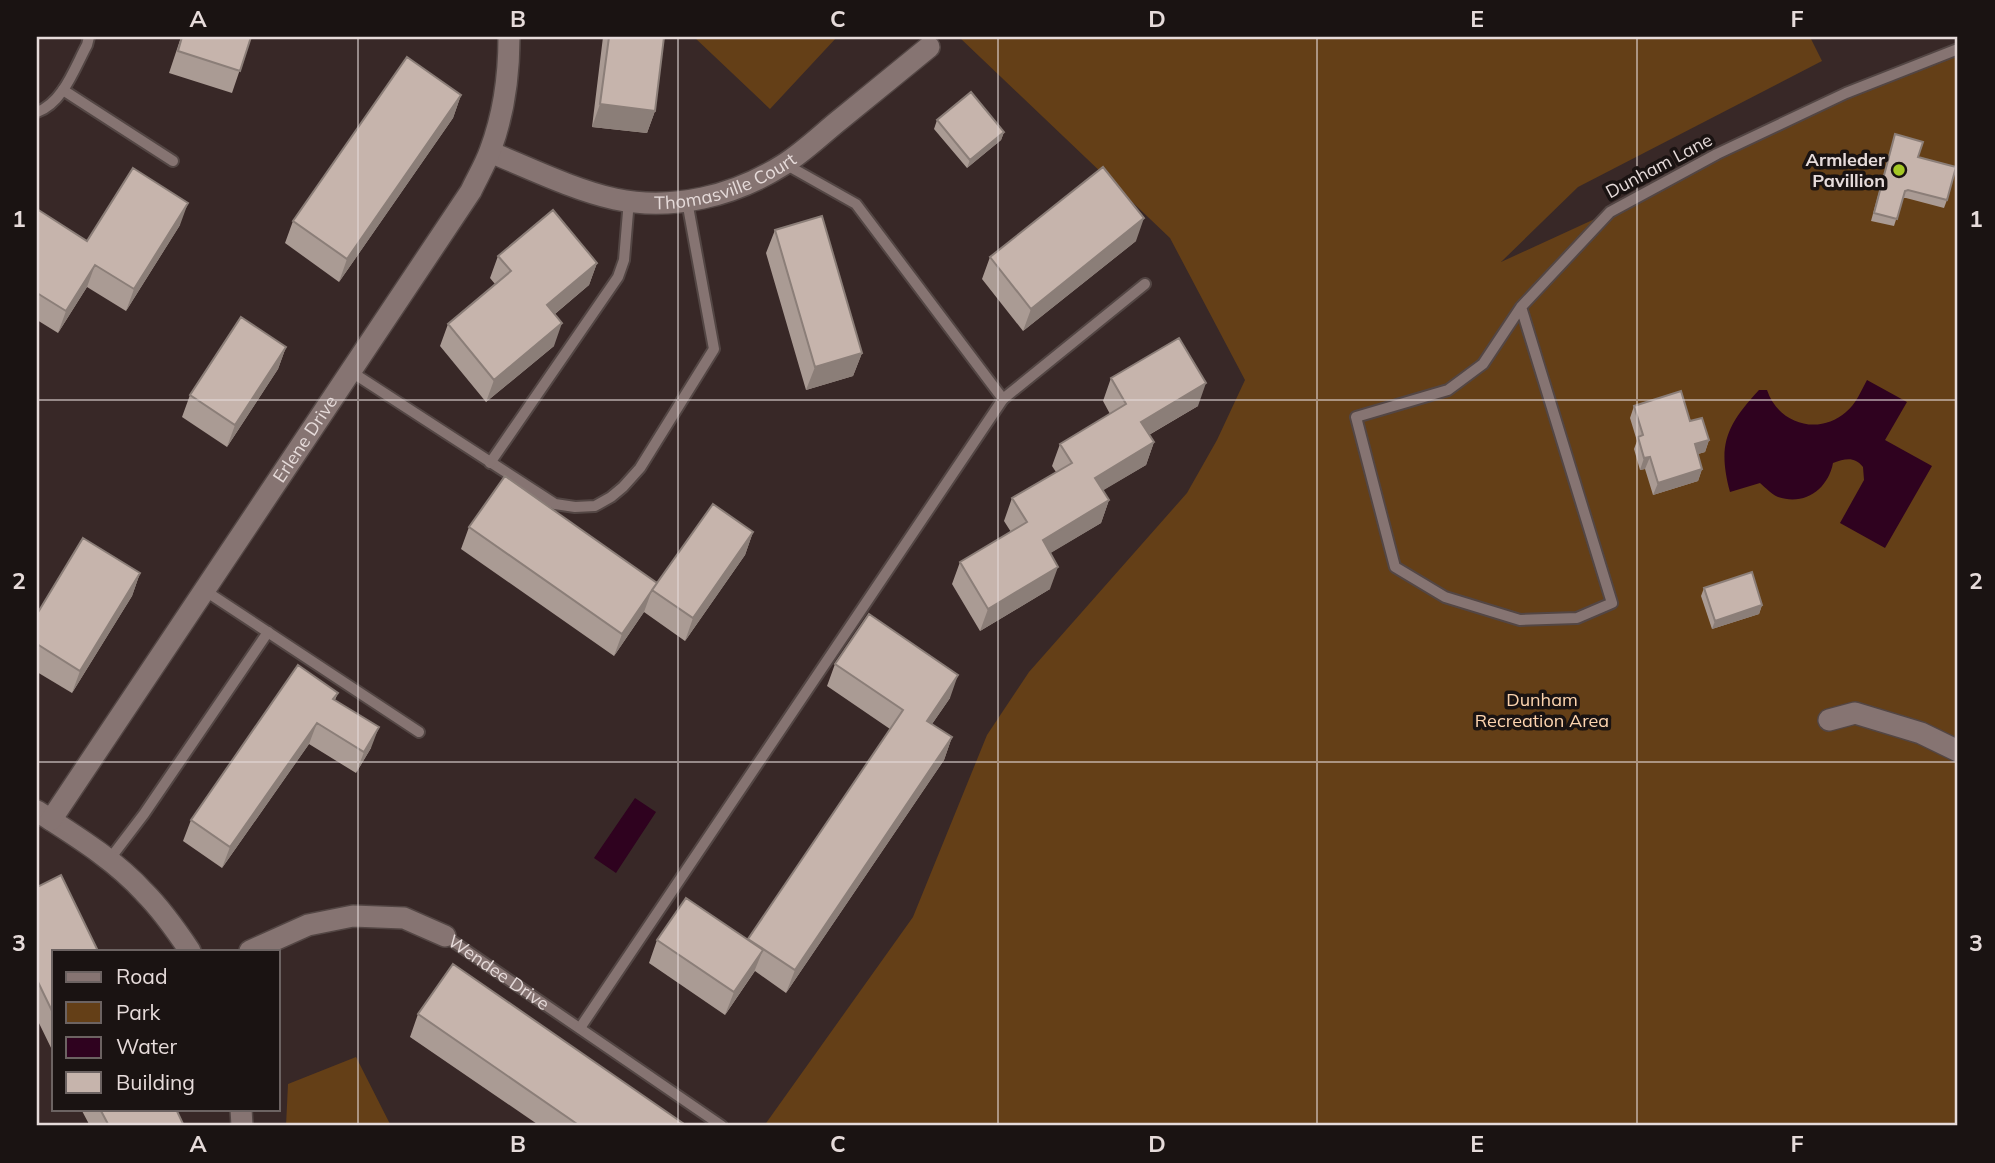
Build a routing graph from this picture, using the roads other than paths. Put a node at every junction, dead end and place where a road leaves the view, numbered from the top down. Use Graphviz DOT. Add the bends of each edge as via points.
graph roads {
  1 [pos="89,37"];
  2 [pos="509,37"];
  3 [pos="929,47"];
  4 [pos="1958,50"];
  5 [pos="63,90"];
  6 [pos="37,112"];
  7 [pos="490,152"];
  8 [pos="173,161"];
  9 [pos="785,164"];
  10 [pos="629,200"];
  11 [pos="687,201"];
  12 [pos="1145,284"];
  13 [pos="1521,307"];
  14 [pos="350,371"];
  15 [pos="1003,399"];
  16 [pos="490,463"];
  17 [pos="204,590"];
  18 [pos="268,632"];
  19 [pos="1829,720"];
  20 [pos="419,732"];
  21 [pos="1958,751"];
  22 [pos="44,815"];
  23 [pos="109,860"];
  24 [pos="445,936"];
  25 [pos="189,950"];
  26 [pos="252,950"];
  27 [pos="580,1028"];
  28 [pos="722,1126"];
  1 -- 5 [label="lane"];
  2 -- 7 [label="street, Erlene Drive" via="504,99"];
  3 -- 9 [label="street, Thomasville Court"];
  4 -- 13 [label="lane, Dunham Lane" via="1846,93 1717,154 1610,212"];
  5 -- 6 [label="lane"];
  5 -- 8 [label="lane"];
  7 -- 10 [label="street, Thomasville Court" via="593,193"];
  7 -- 14 [label="street, Erlene Drive" via="471,191"];
  9 -- 11 [label="street, Thomasville Court" via="722,194"];
  9 -- 15 [label="lane" via="856,204"];
  10 -- 11 [label="street, Thomasville Court"];
  10 -- 16 [label="lane" via="624,260 618,277"];
  11 -- 16 [label="lane" via="714,349 640,468 611,497 595,506 575,508 555,504"];
  12 -- 15 [label="lane"];
  13 -- 13 [label="lane, Dunham Lane" via="1483,364 1448,390 1356,417 1395,567 1445,597 1520,620 1577,618 1612,603"];
  14 -- 16 [label="lane"];
  14 -- 17 [label="street, Erlene Drive"];
  15 -- 27 [label="lane"];
  17 -- 18 [label="lane"];
  17 -- 22 [label="street, Erlene Drive"];
  18 -- 20 [label="lane"];
  18 -- 23 [label="lane"];
  19 -- 21 [label="street" via="1855,713 1921,733"];
  22 -- 23 [label="street"];
  23 -- 25 [label="street" via="143,890"];
  24 -- 26 [label="street, Wendee Drive" via="404,918 353,916 308,925"];
  24 -- 27 [label="lane, Wendee Drive"];
  27 -- 28 [label="lane, Wendee Drive"];
}
